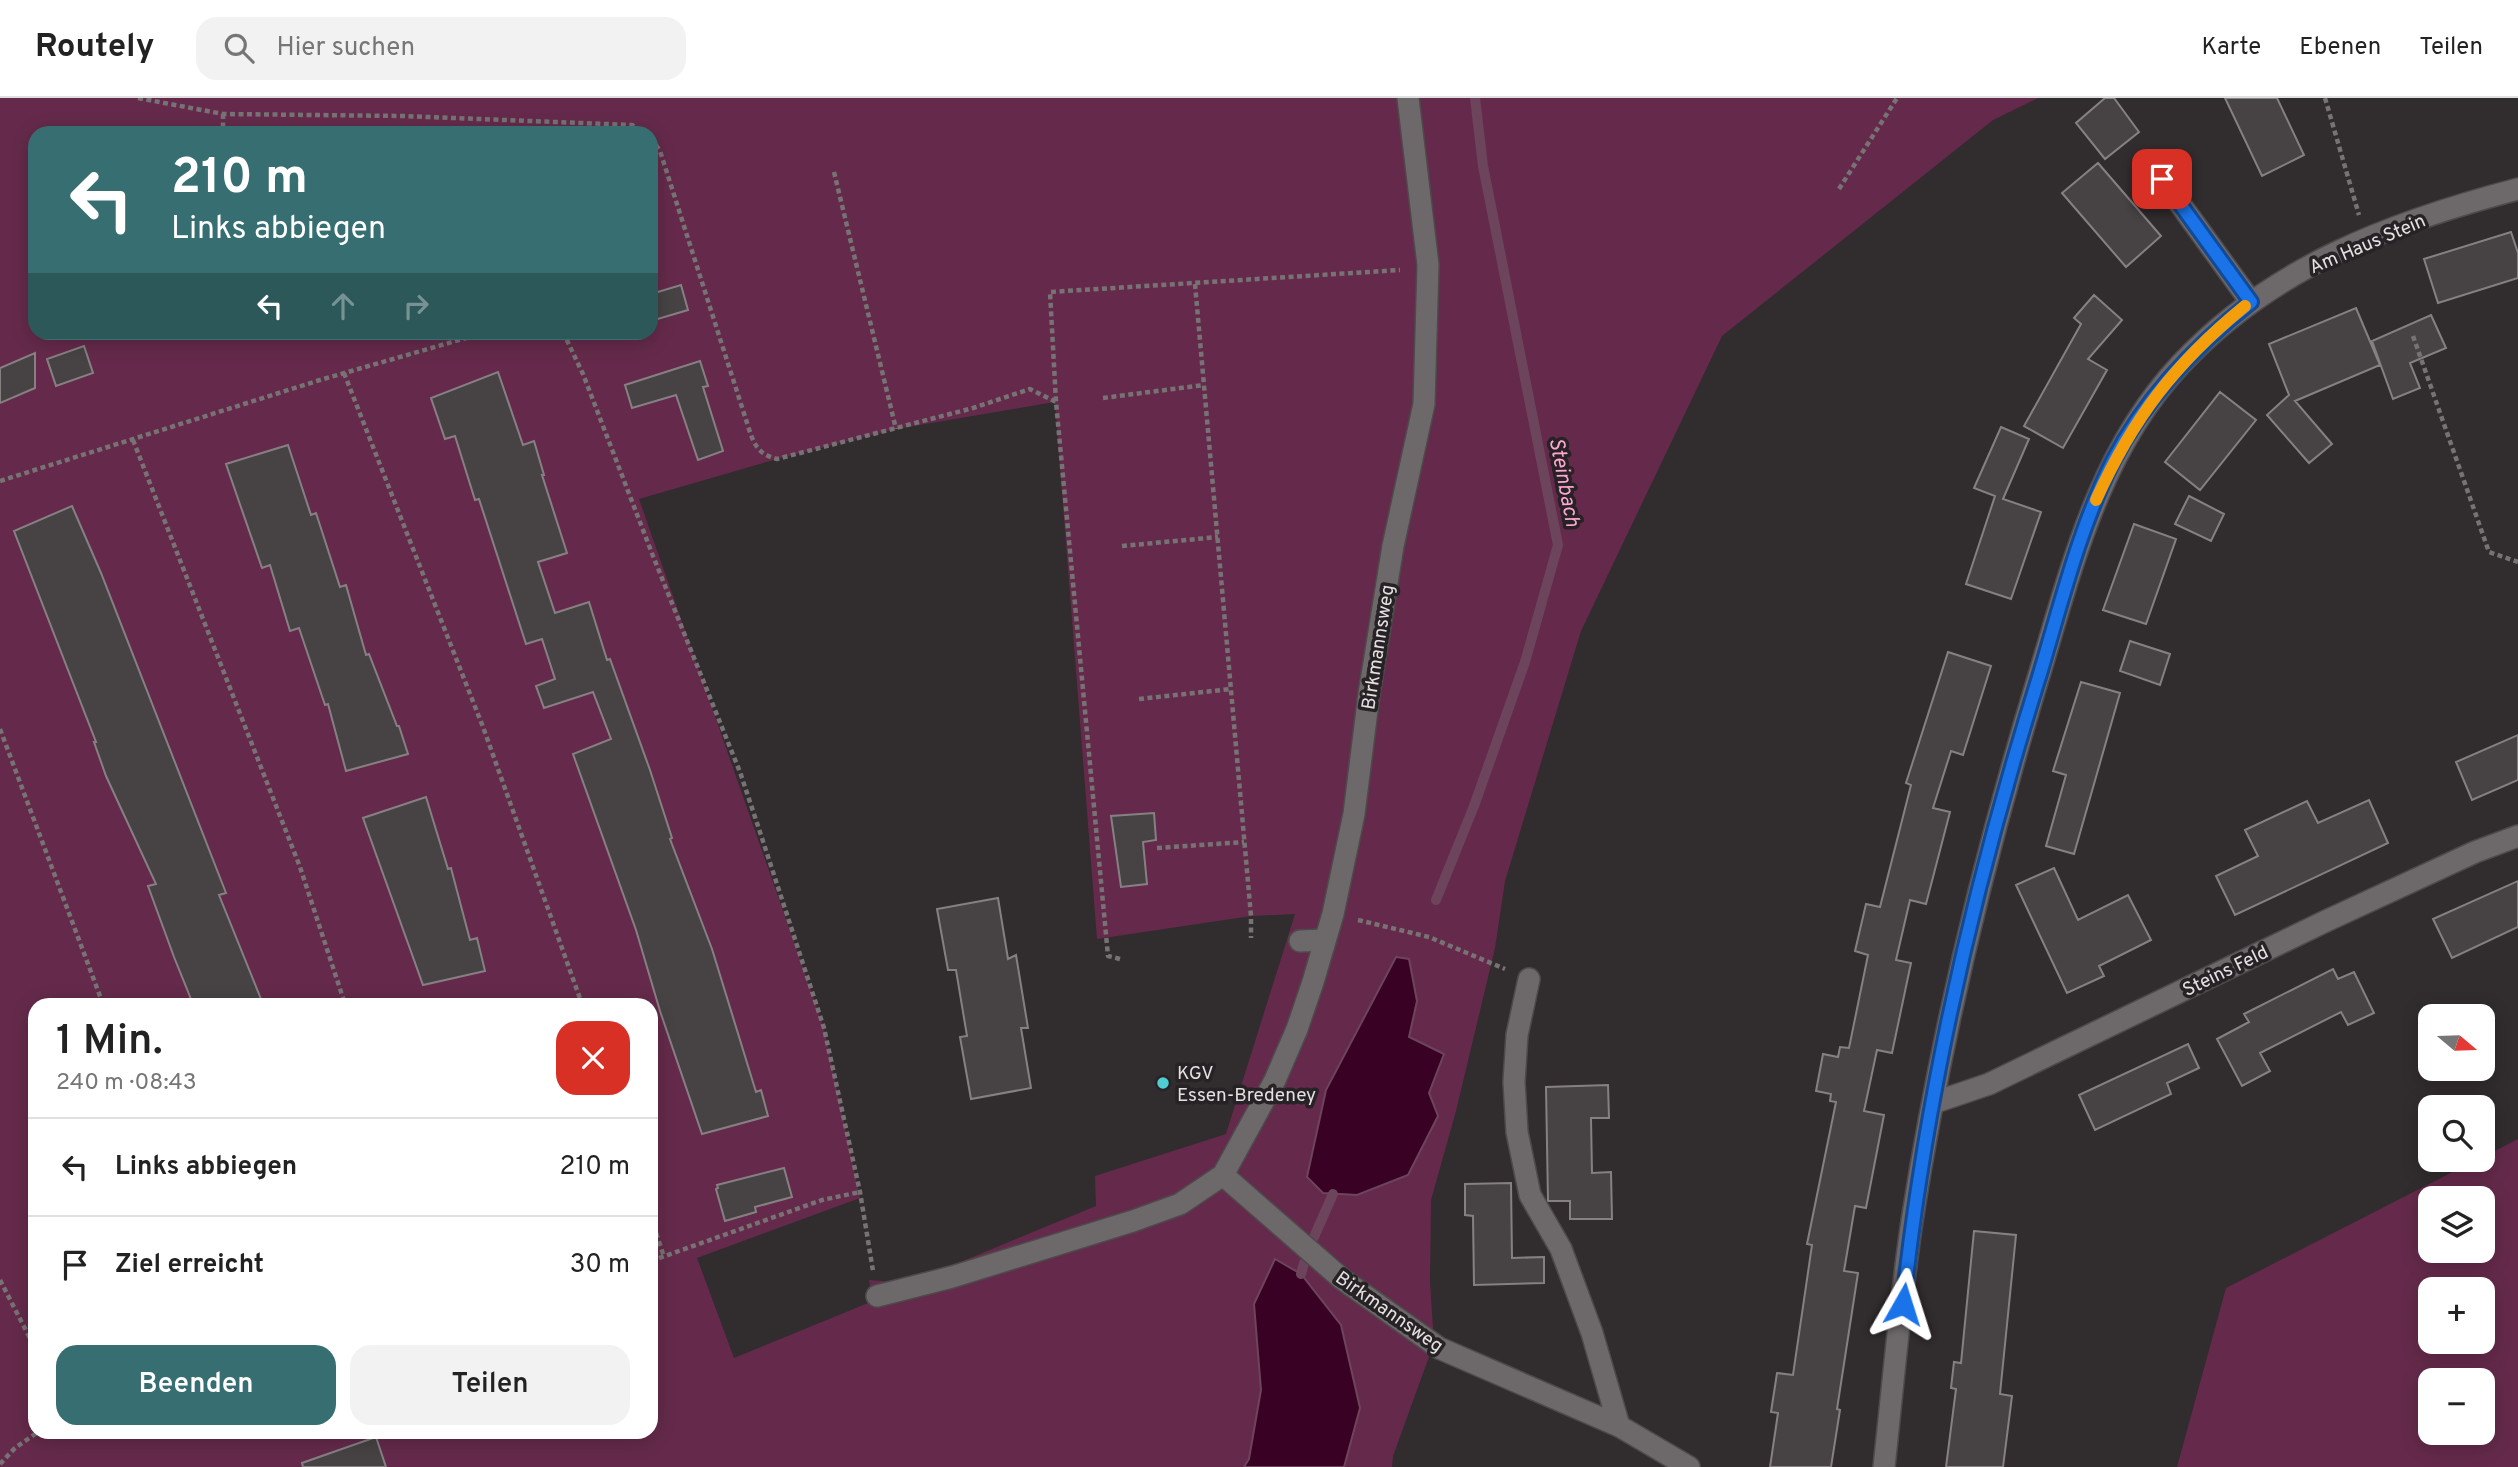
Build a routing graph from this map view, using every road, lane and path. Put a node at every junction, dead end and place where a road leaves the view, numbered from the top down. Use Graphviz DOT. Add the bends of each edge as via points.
graph roads {
  1 [pos="138,98"];
  2 [pos="1408,98"];
  3 [pos="1897,98"];
  4 [pos="2325,98"];
  5 [pos="223,114"];
  6 [pos="223,126"];
  7 [pos="634,126"];
  8 [pos="658,148"];
  9 [pos="2146,167"];
  10 [pos="834,172"];
  11 [pos="2518,189"];
  12 [pos="1839,190"];
  13 [pos="2367,238"];
  14 [pos="1390,271"];
  15 [pos="1195,284"];
  16 [pos="2251,302"];
  17 [pos="2413,336"];
  18 [pos="458,340"];
  19 [pos="567,340"];
  20 [pos="344,373"];
  21 [pos="1204,385"];
  22 [pos="1103,398"];
  23 [pos="1056,402"];
  24 [pos="896,429"];
  25 [pos="133,439"];
  26 [pos="0,481"];
  27 [pos="1218,537"];
  28 [pos="1122,546"];
  29 [pos="2518,562"];
  30 [pos="1231,689"];
  31 [pos="1139,699"];
  32 [pos="0,729"];
  33 [pos="2518,836"];
  34 [pos="1244,842"];
  35 [pos="1157,848"];
  36 [pos="1333,914"];
  37 [pos="1251,938"];
  38 [pos="1325,940"];
  39 [pos="1300,942"];
  40 [pos="1120,959"];
  41 [pos="1529,979"];
  42 [pos="101,998"];
  43 [pos="343,998"];
  44 [pos="580,998"];
  45 [pos="1933,1103"];
  46 [pos="1223,1175"];
  47 [pos="860,1192"];
  48 [pos="658,1239"];
  49 [pos="664,1257"];
  50 [pos="658,1259"];
  51 [pos="0,1280"];
  52 [pos="877,1296"];
  53 [pos="28,1334"];
  54 [pos="1619,1426"];
  55 [pos="28,1439"];
  56 [pos="0,1464"];
  57 [pos="1689,1467"];
  58 [pos="1884,1467"];
  1 -- 5 [label="path"];
  2 -- 36 [label="street, Birkmannsweg" via="1428,265 1424,404 1393,546 1354,814"];
  3 -- 12 [label="path"];
  4 -- 13 [label="path"];
  5 -- 6 [label="path"];
  5 -- 7 [label="path"];
  8 -- 24 [label="path" via="756,448 777,459"];
  9 -- 16 [label="street" via="2162,179"];
  10 -- 24 [label="path"];
  11 -- 13 [label="street, Am Haus Stein"];
  13 -- 16 [label="street, Am Haus Stein" via="2319,259"];
  14 -- 15 [label="path"];
  15 -- 21 [label="path"];
  15 -- 23 [label="path" via="1050,292"];
  16 -- 45 [label="street, Am Haus Stein" via="2179,366 2147,406 2114,460 2086,522 2006,783 1964,950"];
  17 -- 29 [label="path" via="2489,552"];
  18 -- 20 [label="path"];
  19 -- 47 [label="path" via="740,772 824,1028"];
  20 -- 25 [label="path"];
  20 -- 44 [label="path" via="497,766"];
  21 -- 22 [label="path"];
  21 -- 27 [label="path"];
  23 -- 24 [label="path" via="1030,389"];
  23 -- 40 [label="path" via="1108,956"];
  25 -- 26 [label="path"];
  25 -- 43 [label="path" via="300,867"];
  27 -- 28 [label="path"];
  27 -- 30 [label="path"];
  30 -- 31 [label="path"];
  30 -- 34 [label="path"];
  32 -- 42 [label="path"];
  33 -- 45 [label="street, Steins Feld" via="2326,921 1989,1084"];
  34 -- 35 [label="path"];
  34 -- 37 [label="path"];
  36 -- 38 [label="street, Birkmannsweg"];
  36 -- 41 [label="path" via="1429,937"];
  38 -- 39 [label="street"];
  38 -- 46 [label="street, Birkmannsweg" via="1275,1080"];
  41 -- 54 [label="street" via="1517,1035 1517,1132 1530,1195 1561,1249"];
  45 -- 58 [label="street, Am Haus Stein" via="1912,1223"];
  46 -- 52 [label="street, Birkmannsweg" via="1180,1204 1133,1221 952,1278"];
  46 -- 54 [label="street, Birkmannsweg" via="1342,1279 1439,1348"];
  47 -- 49 [label="path" via="822,1200"];
  47 -- 52 [label="path"];
  48 -- 49 [label="path"];
  49 -- 50 [label="path"];
  51 -- 53 [label="path"];
  54 -- 57 [label="street, Birkmannsweg"];
  55 -- 56 [label="path"];
}
